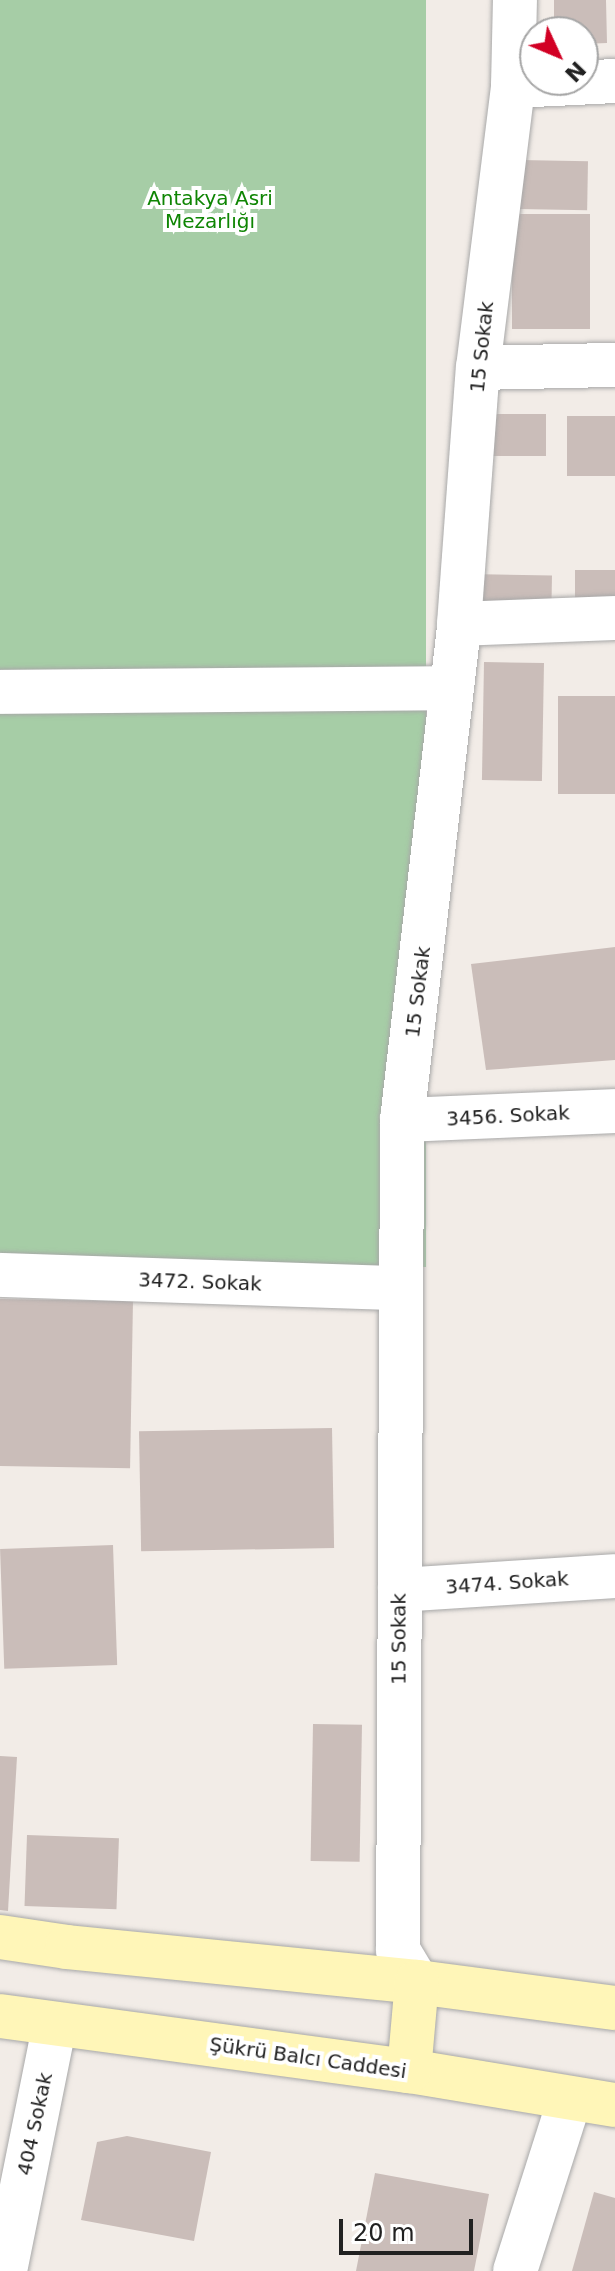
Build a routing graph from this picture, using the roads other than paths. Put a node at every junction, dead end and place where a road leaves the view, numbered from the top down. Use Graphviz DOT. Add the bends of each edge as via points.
graph roads {
  1 [pos="515,0"];
  2 [pos="615,81"];
  3 [pos="513,86"];
  4 [pos="615,365"];
  5 [pos="478,368"];
  6 [pos="615,618"];
  7 [pos="459,624"];
  8 [pos="449,688"];
  9 [pos="0,692"];
  10 [pos="615,1111"];
  11 [pos="402,1120"];
  12 [pos="0,1275"];
  13 [pos="400,1288"];
  14 [pos="615,1576"];
  15 [pos="400,1590"];
  16 [pos="0,1937"];
  17 [pos="417,1982"];
  18 [pos="615,2008"];
  19 [pos="0,2016"];
  20 [pos="55,2024"];
  21 [pos="409,2071"];
  22 [pos="570,2099"];
  23 [pos="615,2105"];
  24 [pos="5,2271"];
  25 [pos="515,2271"];
  1 -- 3 [label="street, 15 Sokak"];
  2 -- 3 [label="street"];
  3 -- 5 [label="street, 15 Sokak"];
  4 -- 5 [label="street"];
  5 -- 7 [label="street, 15 Sokak"];
  6 -- 7 [label="street"];
  7 -- 8 [label="street, 15 Sokak"];
  8 -- 9 [label="street"];
  8 -- 11 [label="street, 15 Sokak"];
  10 -- 11 [label="street, 3456. Sokak"];
  11 -- 13 [label="street, 15 Sokak"];
  12 -- 13 [label="street, 3472. Sokak"];
  13 -- 15 [label="street, 15 Sokak"];
  14 -- 15 [label="street, 3474. Sokak"];
  15 -- 17 [label="street, 15 Sokak" via="398,1950"];
  16 -- 17 [label="street"];
  17 -- 18 [label="street"];
  17 -- 21 [label="street"];
  19 -- 20 [label="street, Şükrü Balcı Caddesi"];
  20 -- 21 [label="street, Şükrü Balcı Caddesi"];
  20 -- 24 [label="street, 404 Sokak"];
  21 -- 22 [label="street, Şükrü Balcı Caddesi"];
  22 -- 23 [label="street, Şükrü Balcı Caddesi"];
  22 -- 25 [label="street"];
}
